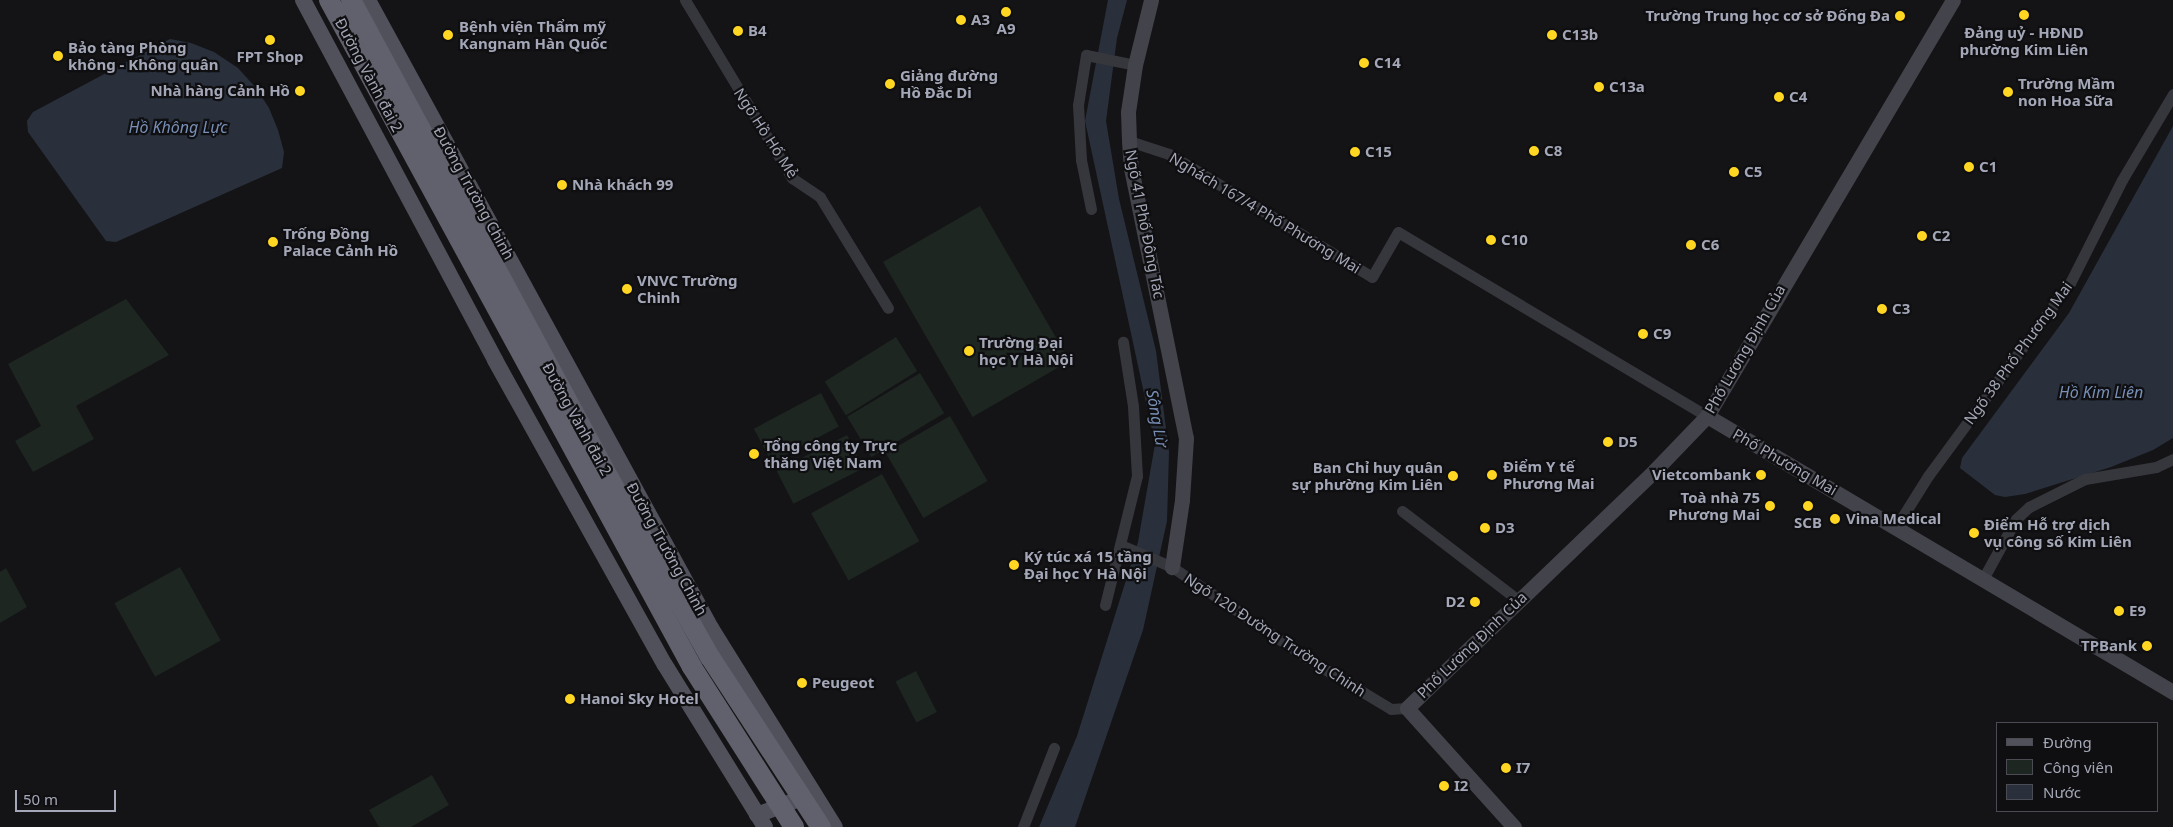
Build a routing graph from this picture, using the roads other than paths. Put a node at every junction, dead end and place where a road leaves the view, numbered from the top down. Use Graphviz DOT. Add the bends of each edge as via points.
graph roads {
  1 [pos="303,0"];
  2 [pos="329,0"];
  3 [pos="351,0"];
  4 [pos="368,0"];
  5 [pos="685,0"];
  6 [pos="1151,0"];
  7 [pos="1953,0"];
  8 [pos="1130,64"];
  9 [pos="2173,94"];
  10 [pos="1129,141"];
  11 [pos="1091,209"];
  12 [pos="1398,232"];
  13 [pos="888,308"];
  14 [pos="549,329"];
  15 [pos="1123,342"];
  16 [pos="495,360"];
  17 [pos="1172,360"];
  18 [pos="1707,416"];
  19 [pos="2173,459"];
  20 [pos="1402,511"];
  21 [pos="1896,527"];
  22 [pos="1121,544"];
  23 [pos="1165,563"];
  24 [pos="1983,579"];
  25 [pos="1518,600"];
  26 [pos="1105,605"];
  27 [pos="2173,692"];
  28 [pos="1407,708"];
  29 [pos="1054,748"];
  30 [pos="812,794"];
  31 [pos="761,821"];
  32 [pos="794,827"];
  33 [pos="821,827"];
  34 [pos="835,827"];
  35 [pos="1023,827"];
  36 [pos="1514,827"];
  1 -- 16 [label="main road"];
  2 -- 32 [label="highway, Đường Vành đai 2, bridge" via="692,667"];
  3 -- 33 [label="highway, Đường Vành đai 2, bridge" via="609,478 710,657"];
  4 -- 14 [label="main road, Đường Trường Chinh"];
  5 -- 13 [label="street, Ngõ Hồ Hố Mẻ" via="792,178 820,197"];
  6 -- 8 [label="street, Ngõ 41 Phố Đông Tác"];
  7 -- 18 [label="street, Phố Lương Định Của"];
  8 -- 10 [label="street, Ngõ 41 Phố Đông Tác"];
  8 -- 11 [label="street" via="1090,55 1078,105 1081,160"];
  9 -- 21 [label="street, Ngõ 38 Phố Phương Mai" via="2122,180 2070,283 1928,476"];
  10 -- 12 [label="street, Nghách 167/4 Phố Phương Mai" via="1169,154 1372,277"];
  10 -- 17 [label="street, Ngõ 41 Phố Đông Tác" via="1131,168"];
  12 -- 18 [label="street, Phố Phương Mai"];
  14 -- 16 [label="main road"];
  14 -- 30 [label="main road, Đường Trường Chinh" via="711,628"];
  15 -- 22 [label="street" via="1133,406 1136,476"];
  16 -- 31 [label="main road" via="665,665"];
  17 -- 23 [label="street, Ngõ 120 Đường Trường Chinh" via="1186,438 1186,463"];
  18 -- 21 [label="street, Phố Phương Mai"];
  18 -- 25 [label="street, Phố Lương Định Của"];
  19 -- 24 [label="street" via="2156,467 2085,479 2029,507 2016,519"];
  20 -- 25 [label="street"];
  21 -- 24 [label="street, Phố Phương Mai"];
  22 -- 23 [label="street"];
  22 -- 26 [label="street"];
  23 -- 28 [label="street, Ngõ 120 Đường Trường Chinh" via="1318,665 1391,708"];
  24 -- 27 [label="street, Phố Phương Mai"];
  25 -- 28 [label="street, Phố Lương Định Của"];
  28 -- 36 [label="street"];
  29 -- 35 [label="street"];
  30 -- 31 [label="main road"];
  30 -- 34 [label="main road, Đường Trường Chinh"];
}
